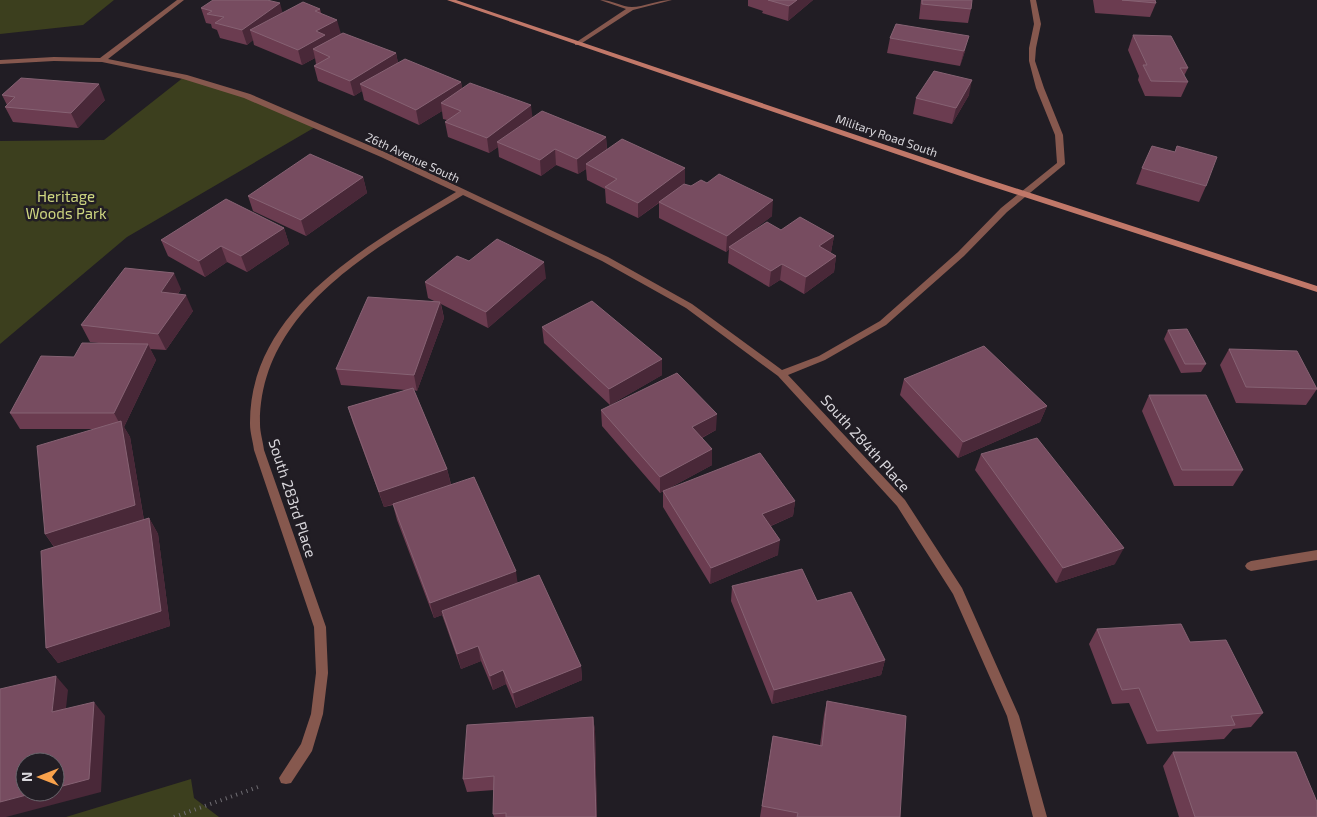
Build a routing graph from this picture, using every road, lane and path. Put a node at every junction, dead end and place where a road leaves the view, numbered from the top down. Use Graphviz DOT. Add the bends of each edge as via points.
graph roads {
  1 [pos="181,0"];
  2 [pos="450,0"];
  3 [pos="603,0"];
  4 [pos="669,0"];
  5 [pos="1033,0"];
  6 [pos="631,9"];
  7 [pos="577,44"];
  8 [pos="102,60"];
  9 [pos="0,62"];
  10 [pos="462,192"];
  11 [pos="1025,193"];
  12 [pos="1317,289"];
  13 [pos="782,374"];
  14 [pos="1317,555"];
  15 [pos="1251,566"];
  16 [pos="286,778"];
  17 [pos="174,817"];
  18 [pos="1040,817"];
  1 -- 8 [label="street"];
  2 -- 7 [label="main road, Military Road South"];
  3 -- 6 [label="street"];
  4 -- 6 [label="street"];
  5 -- 11 [label="street" via="1037,25 1031,48 1034,67 1043,96 1059,126 1062,146 1061,164"];
  6 -- 7 [label="street"];
  7 -- 11 [label="main road, Military Road South"];
  8 -- 9 [label="street, 26th Avenue South"];
  8 -- 10 [label="street, 26th Avenue South" via="184,77 246,96"];
  10 -- 13 [label="street, 26th Avenue South" via="605,259 690,306"];
  10 -- 16 [label="street, South 283rd Place" via="365,254 324,285 298,310 280,334 260,378 254,422 260,450 320,627 322,673 317,714 307,747"];
  11 -- 12 [label="main road, Military Road South"];
  11 -- 13 [label="street" via="883,323 822,358"];
  13 -- 18 [label="street, South 284th Place" via="901,503 958,591 1013,716"];
  14 -- 15 [label="street"];
  16 -- 17 [label="path"];
}
